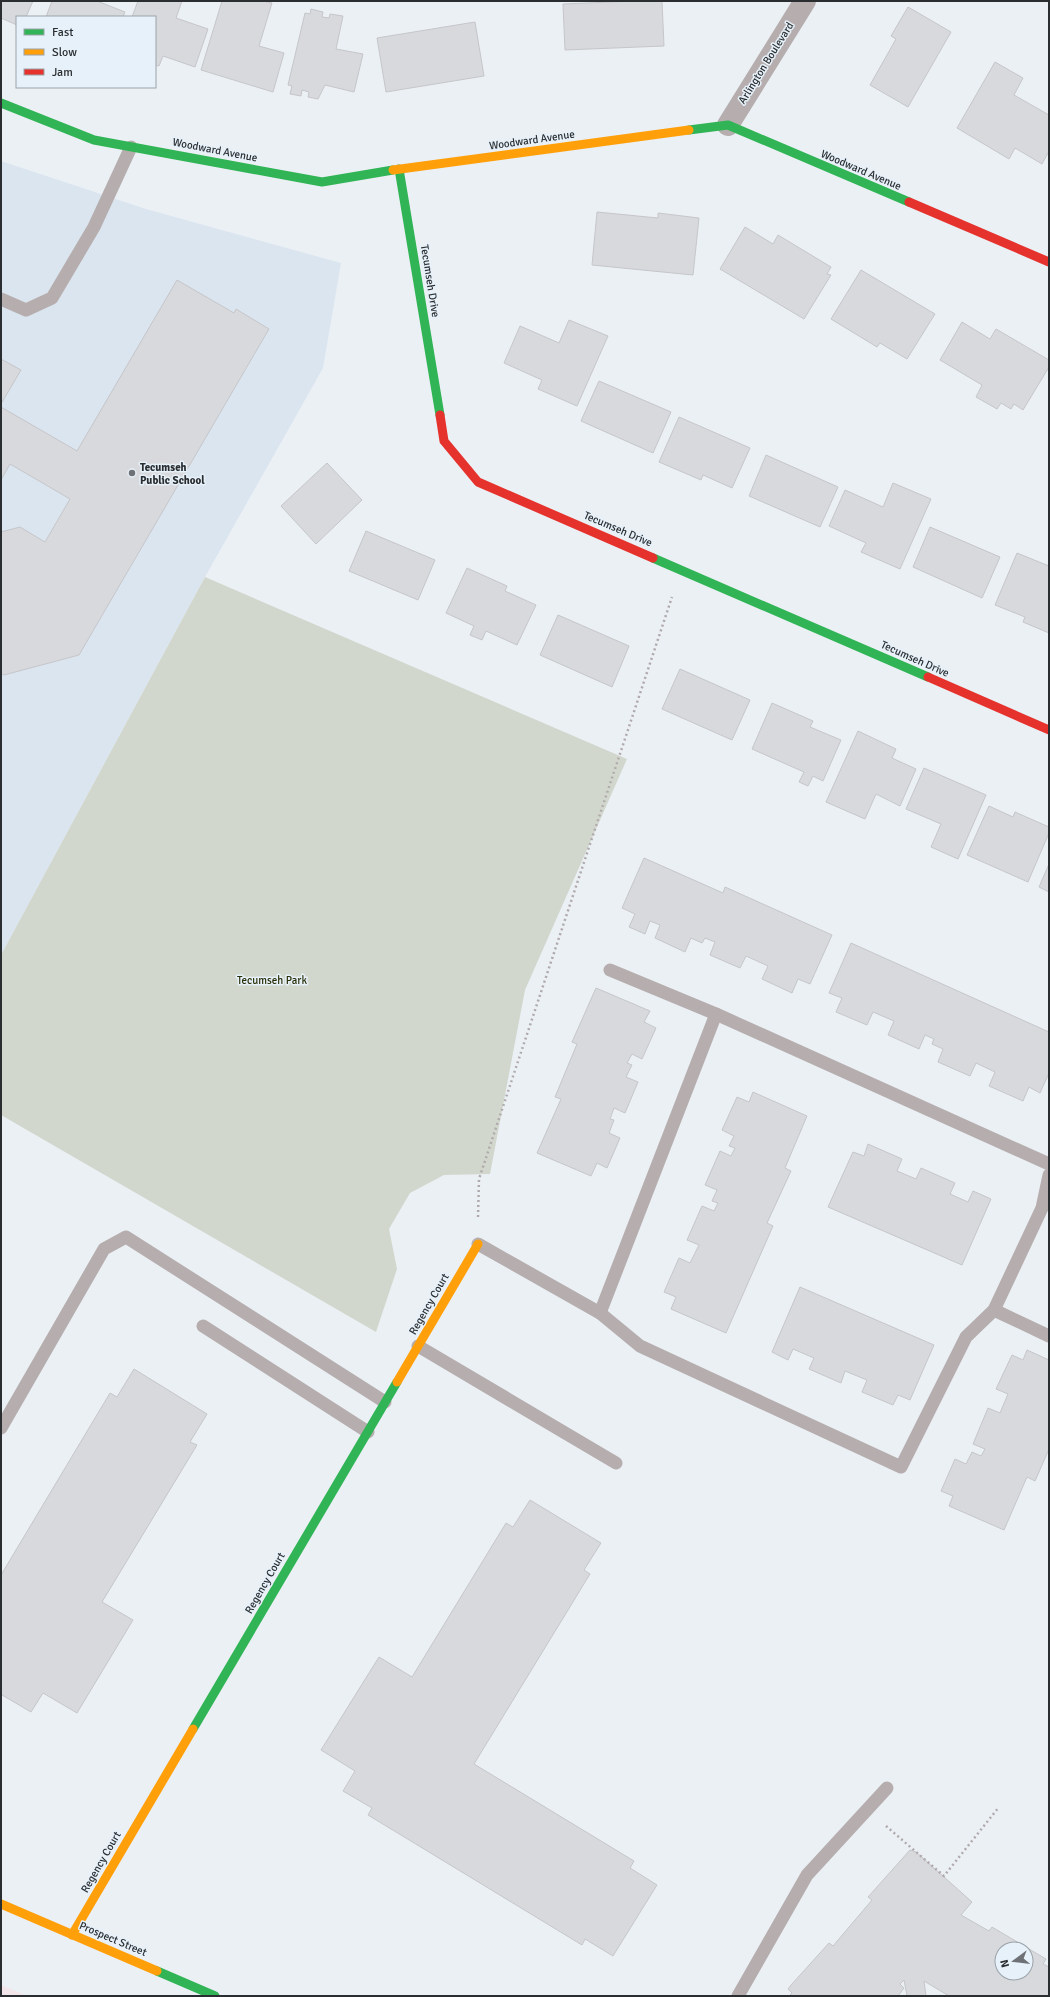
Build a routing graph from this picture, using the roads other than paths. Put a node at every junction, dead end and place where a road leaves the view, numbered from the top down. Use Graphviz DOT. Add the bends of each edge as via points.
graph roads {
  1 [pos="805,1"];
  2 [pos="1,103"];
  3 [pos="728,125"];
  4 [pos="131,147"];
  5 [pos="399,169"];
  6 [pos="1049,262"];
  7 [pos="1,299"];
  8 [pos="1049,730"];
  9 [pos="610,970"];
  10 [pos="716,1014"];
  11 [pos="1049,1164"];
  12 [pos="1049,1175"];
  13 [pos="478,1244"];
  14 [pos="994,1310"];
  15 [pos="600,1313"];
  16 [pos="203,1326"];
  17 [pos="1049,1336"];
  18 [pos="418,1346"];
  19 [pos="385,1402"];
  20 [pos="1,1428"];
  21 [pos="368,1432"];
  22 [pos="616,1463"];
  23 [pos="887,1788"];
  24 [pos="1,1904"];
  25 [pos="72,1935"];
  26 [pos="215,1996"];
  27 [pos="738,1996"];
  1 -- 3 [label="street, Arlington Boulevard"];
  2 -- 4 [label="street, Woodward Avenue" via="94,140"];
  3 -- 5 [label="street, Woodward Avenue"];
  3 -- 6 [label="street, Woodward Avenue"];
  4 -- 5 [label="street, Woodward Avenue" via="322,182"];
  4 -- 7 [label="lane" via="94,227 52,298 26,310"];
  5 -- 8 [label="street, Tecumseh Drive" via="444,441 478,482"];
  9 -- 10 [label="lane"];
  10 -- 11 [label="lane"];
  10 -- 15 [label="lane"];
  12 -- 14 [label="lane" via="1042,1208"];
  13 -- 15 [label="lane"];
  13 -- 18 [label="street, Regency Court"];
  14 -- 15 [label="lane" via="966,1337 901,1467 640,1346"];
  14 -- 17 [label="lane"];
  16 -- 21 [label="lane"];
  18 -- 19 [label="street, Regency Court"];
  18 -- 22 [label="lane"];
  19 -- 20 [label="lane" via="126,1237 104,1249"];
  19 -- 21 [label="street, Regency Court"];
  21 -- 25 [label="street, Regency Court"];
  23 -- 27 [label="lane" via="807,1875"];
  24 -- 25 [label="street, Prospect Street"];
  25 -- 26 [label="street, Prospect Street"];
}
